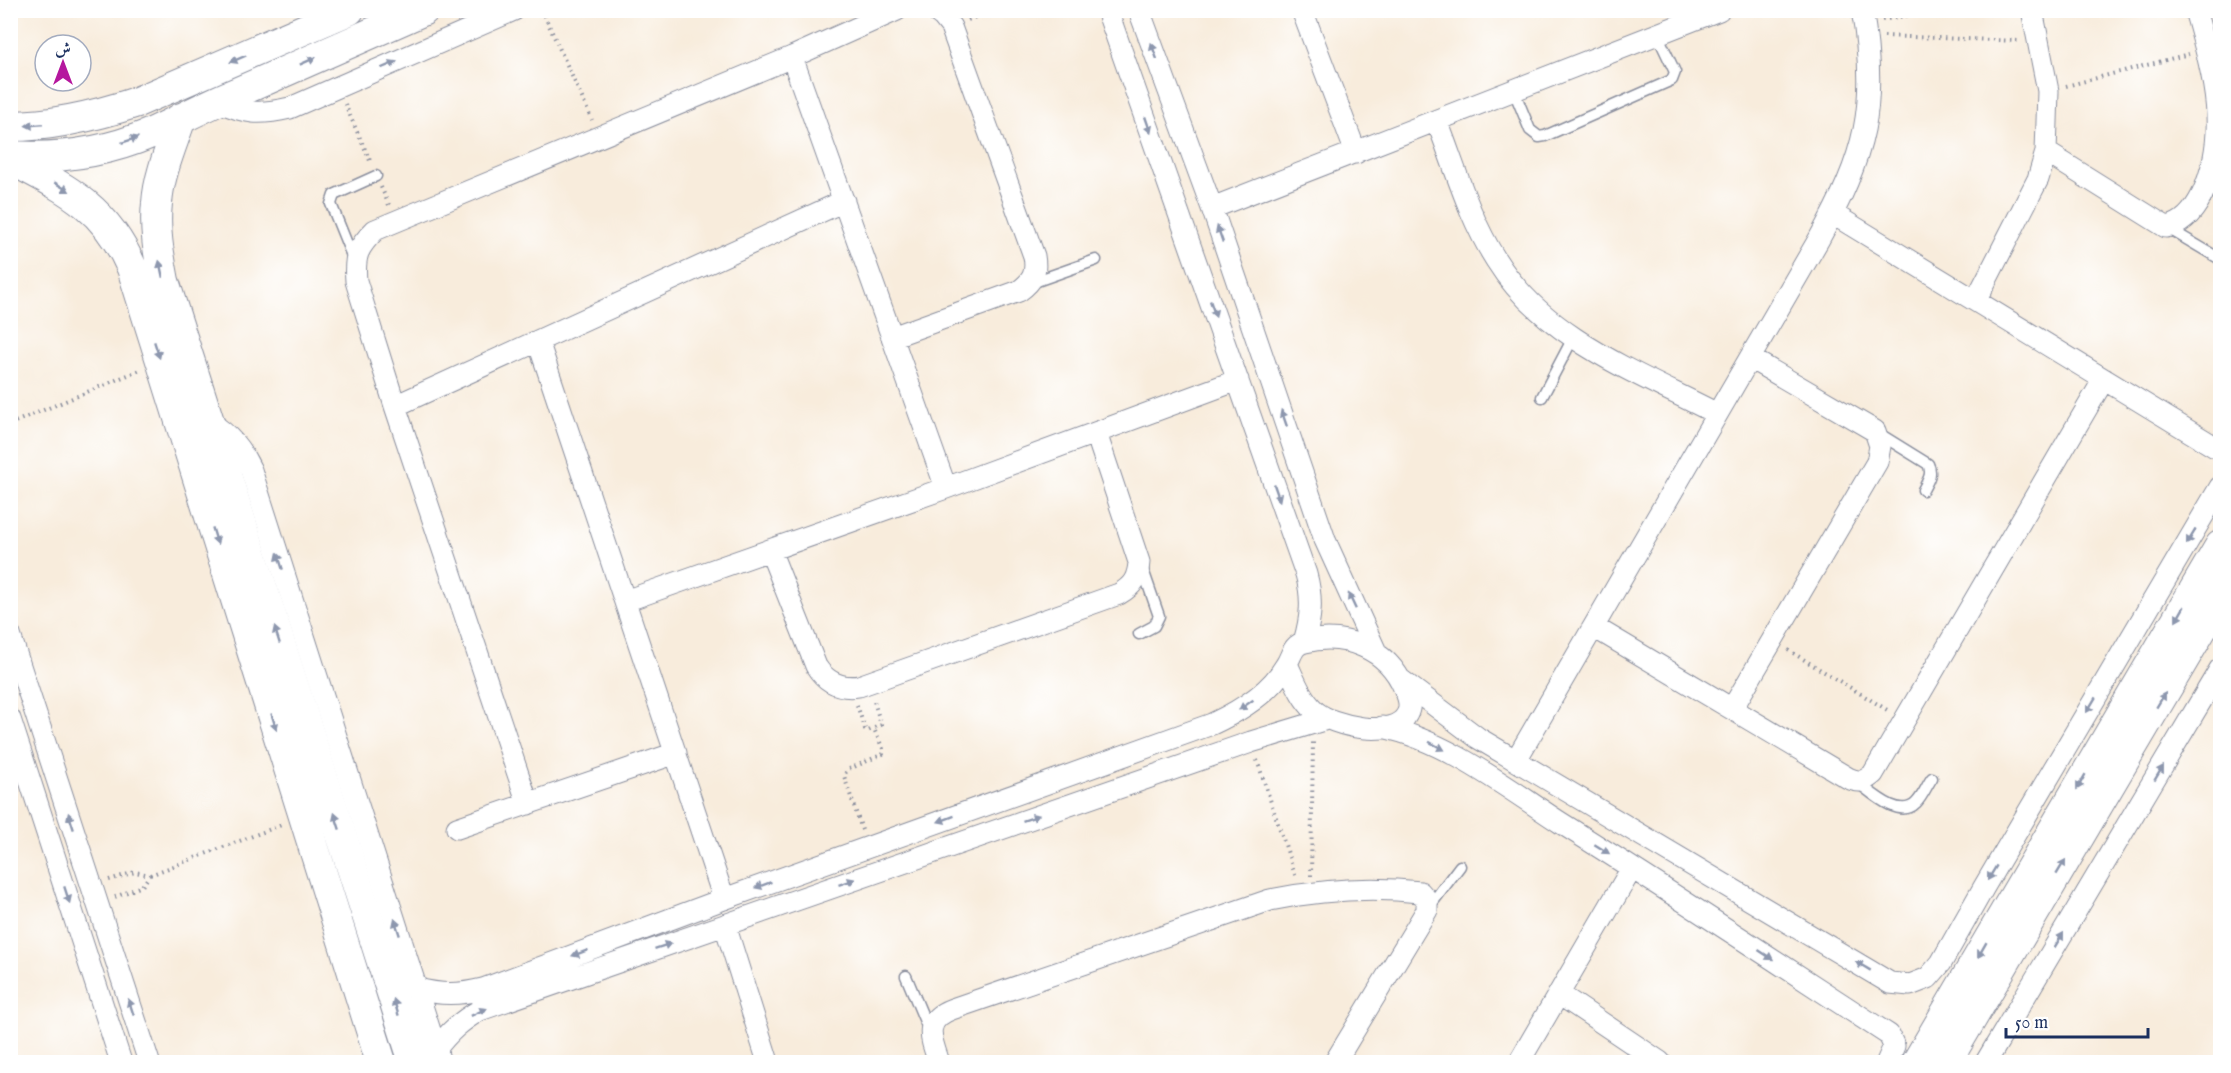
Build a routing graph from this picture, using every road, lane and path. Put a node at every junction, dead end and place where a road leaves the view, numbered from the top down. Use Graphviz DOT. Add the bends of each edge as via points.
graph roads {
  1 [pos="349,10"];
  2 [pos="424,10"];
  3 [pos="514,10"];
  4 [pos="543,10"];
  5 [pos="897,10"];
  6 [pos="934,10"];
  7 [pos="993,10"];
  8 [pos="1107,10"];
  9 [pos="1139,10"];
  10 [pos="1302,10"];
  11 [pos="1937,10"];
  12 [pos="2032,10"];
  13 [pos="2195,10"];
  14 [pos="1708,12"];
  15 [pos="1864,23"];
  16 [pos="951,27"];
  17 [pos="1657,34"];
  18 [pos="2039,42"];
  19 [pos="2206,50"];
  20 [pos="792,57"];
  21 [pos="338,87"];
  22 [pos="1514,91"];
  23 [pos="2048,91"];
  24 [pos="217,101"];
  25 [pos="181,118"];
  26 [pos="1437,121"];
  27 [pos="10,126"];
  28 [pos="600,137"];
  29 [pos="2046,152"];
  30 [pos="1356,153"];
  31 [pos="10,157"];
  32 [pos="376,176"];
  33 [pos="844,201"];
  34 [pos="1212,208"];
  35 [pos="1833,214"];
  36 [pos="396,222"];
  37 [pos="2166,227"];
  38 [pos="155,228"];
  39 [pos="116,238"];
  40 [pos="2220,259"];
  41 [pos="1096,260"];
  42 [pos="355,262"];
  43 [pos="1030,283"];
  44 [pos="1976,300"];
  45 [pos="892,337"];
  46 [pos="1573,338"];
  47 [pos="538,341"];
  48 [pos="1750,358"];
  49 [pos="160,362"];
  50 [pos="2104,379"];
  51 [pos="1238,380"];
  52 [pos="1542,397"];
  53 [pos="395,406"];
  54 [pos="1717,414"];
  55 [pos="209,422"];
  56 [pos="10,424"];
  57 [pos="1875,431"];
  58 [pos="1096,433"];
  59 [pos="2220,450"];
  60 [pos="2220,487"];
  61 [pos="946,488"];
  62 [pos="1923,490"];
  63 [pos="2220,546"];
  64 [pos="770,550"];
  65 [pos="1139,562"];
  66 [pos="2220,598"];
  67 [pos="625,601"];
  68 [pos="1594,627"];
  69 [pos="1139,634"];
  70 [pos="10,635"];
  71 [pos="1772,640"];
  72 [pos="1304,642"];
  73 [pos="1377,654"];
  74 [pos="1287,664"];
  75 [pos="2220,669"];
  76 [pos="1401,680"];
  77 [pos="859,685"];
  78 [pos="1732,709"];
  79 [pos="10,719"];
  80 [pos="1904,720"];
  81 [pos="1320,721"];
  82 [pos="1382,727"];
  83 [pos="874,729"];
  84 [pos="1251,742"];
  85 [pos="676,753"];
  86 [pos="1516,760"];
  87 [pos="1932,778"];
  88 [pos="1857,782"];
  89 [pos="528,804"];
  90 [pos="303,816"];
  91 [pos="457,828"];
  92 [pos="868,847"];
  93 [pos="1460,866"];
  94 [pos="1632,868"];
  95 [pos="150,875"];
  96 [pos="1306,893"];
  97 [pos="94,894"];
  98 [pos="724,899"];
  99 [pos="1427,910"];
  100 [pos="724,925"];
  101 [pos="906,976"];
  102 [pos="417,989"];
  103 [pos="1559,994"];
  104 [pos="930,1034"];
  105 [pos="430,1058"];
  106 [pos="121,1062"];
  107 [pos="149,1062"];
  108 [pos="381,1062"];
  109 [pos="768,1062"];
  110 [pos="939,1062"];
  111 [pos="1335,1062"];
  112 [pos="1519,1062"];
  113 [pos="1660,1062"];
  114 [pos="1887,1062"];
  115 [pos="1917,1062"];
  116 [pos="1946,1062"];
  117 [pos="1986,1062"];
  1 -- 27 [label="street, one-way" via="102,114 66,122"];
  24 -- 2 [label="street, one-way"];
  21 -- 3 [label="street, one-way"];
  4 -- 28 [label="path"];
  5 -- 20 [label="street"];
  6 -- 16 [label="street"];
  7 -- 16 [label="path"];
  8 -- 51 [label="street, one-way"];
  34 -- 9 [label="street, one-way"];
  10 -- 30 [label="street"];
  11 -- 15 [label="path"];
  12 -- 18 [label="street"];
  13 -- 19 [label="street"];
  14 -- 17 [label="street"];
  15 -- 18 [label="path"];
  15 -- 35 [label="street" via="1870,66 1865,127 1858,157"];
  16 -- 43 [label="street" via="1034,256 1036,270"];
  17 -- 22 [label="street"];
  17 -- 22 [label="lane" via="1675,72 1672,80 1545,135 1539,137 1530,130"];
  18 -- 23 [label="street"];
  19 -- 23 [label="path"];
  19 -- 37 [label="street" via="2219,123 2214,163 2198,204 2177,226"];
  20 -- 28 [label="street"];
  20 -- 33 [label="street"];
  21 -- 24 [label="street" via="273,112 239,111"];
  21 -- 32 [label="path"];
  22 -- 26 [label="street"];
  23 -- 29 [label="street"];
  24 -- 25 [label="street"];
  31 -- 25 [label="street, one-way" via="45,158 114,146"];
  25 -- 38 [label="street" via="162,175"];
  26 -- 30 [label="street"];
  26 -- 46 [label="street" via="1478,228 1496,260 1518,290"];
  28 -- 36 [label="street"];
  29 -- 37 [label="street"];
  29 -- 44 [label="street" via="2038,179"];
  30 -- 34 [label="street"];
  31 -- 39 [label="street, one-way" via="78,197"];
  32 -- 36 [label="path"];
  32 -- 42 [label="lane" via="334,195 331,204"];
  33 -- 45 [label="street"];
  33 -- 47 [label="street"];
  73 -- 34 [label="street, one-way" via="1325,540"];
  35 -- 44 [label="street"];
  35 -- 48 [label="street"];
  36 -- 42 [label="street" via="375,230 361,244"];
  37 -- 40 [label="lane"];
  38 -- 39 [label="street" via="135,228"];
  55 -- 38 [label="street, one-way" via="164,281"];
  39 -- 49 [label="street, one-way" via="132,268"];
  41 -- 43 [label="lane"];
  42 -- 53 [label="street" via="356,281"];
  43 -- 45 [label="street" via="1019,291"];
  44 -- 50 [label="street"];
  45 -- 61 [label="street"];
  46 -- 52 [label="lane"];
  46 -- 54 [label="street"];
  47 -- 53 [label="street"];
  47 -- 67 [label="street"];
  48 -- 54 [label="street"];
  48 -- 57 [label="street"];
  49 -- 56 [label="path"];
  49 -- 90 [label="street, one-way"];
  50 -- 59 [label="street"];
  50 -- 80 [label="street"];
  51 -- 58 [label="street"];
  51 -- 72 [label="street, one-way" via="1310,588 1311,616"];
  53 -- 89 [label="street"];
  54 -- 68 [label="street"];
  102 -- 55 [label="street, one-way" via="251,470 230,437"];
  105 -- 55 [label="street, one-way"];
  57 -- 62 [label="lane" via="1928,464 1930,476"];
  57 -- 71 [label="street" via="1880,446 1877,462"];
  58 -- 61 [label="street"];
  58 -- 65 [label="street"];
  60 -- 86 [label="street, one-way" via="1941,963 1928,978 1910,985 1890,982"];
  61 -- 64 [label="street"];
  63 -- 115 [label="street, one-way"];
  64 -- 67 [label="street"];
  64 -- 77 [label="street" via="816,666 830,682"];
  65 -- 69 [label="lane" via="1159,616 1154,626"];
  65 -- 77 [label="street" via="1138,575 1131,587 1119,594"];
  116 -- 66 [label="street, one-way"];
  67 -- 85 [label="street"];
  68 -- 78 [label="street"];
  68 -- 86 [label="street"];
  97 -- 70 [label="street, one-way"];
  71 -- 78 [label="street"];
  71 -- 80 [label="path"];
  72 -- 73 [label="street" via="1339,639"];
  72 -- 74 [label="street" via="1295,647"];
  73 -- 76 [label="street"];
  74 -- 81 [label="street"];
  74 -- 92 [label="street, one-way" via="1251,702 1212,724"];
  117 -- 75 [label="street, one-way"];
  76 -- 82 [label="street" via="1408,699 1407,715 1402,722"];
  76 -- 86 [label="street" via="1451,720"];
  77 -- 83 [label="path" via="865,730"];
  77 -- 83 [label="path" via="882,723"];
  78 -- 88 [label="street"];
  79 -- 106 [label="street, one-way"];
  80 -- 88 [label="street" via="1873,774"];
  81 -- 82 [label="street"];
  81 -- 84 [label="street"];
  81 -- 96 [label="path"];
  82 -- 94 [label="street, one-way" via="1436,744"];
  83 -- 92 [label="path" via="883,754 847,770 844,776"];
  84 -- 96 [label="path"];
  100 -- 84 [label="street, one-way"];
  85 -- 89 [label="street"];
  85 -- 98 [label="street"];
  87 -- 88 [label="lane" via="1917,803 1899,809"];
  89 -- 91 [label="street"];
  90 -- 95 [label="path"];
  90 -- 108 [label="street"];
  92 -- 98 [label="street, one-way"];
  93 -- 99 [label="lane"];
  94 -- 103 [label="street"];
  94 -- 114 [label="street, one-way" via="1889,1035 1894,1046"];
  95 -- 97 [label="path" via="135,872"];
  95 -- 97 [label="path" via="135,890"];
  96 -- 99 [label="street" via="1350,889 1420,892 1427,900"];
  96 -- 104 [label="street" via="1270,900 941,1013"];
  107 -- 97 [label="street, one-way"];
  98 -- 102 [label="street, one-way" via="483,989 462,994"];
  99 -- 111 [label="street"];
  105 -- 100 [label="street, one-way" via="448,1033 480,1010"];
  100 -- 109 [label="street"];
  101 -- 104 [label="lane"];
  102 -- 105 [label="street"];
  103 -- 112 [label="street"];
  103 -- 113 [label="street"];
  104 -- 110 [label="street"];
}
